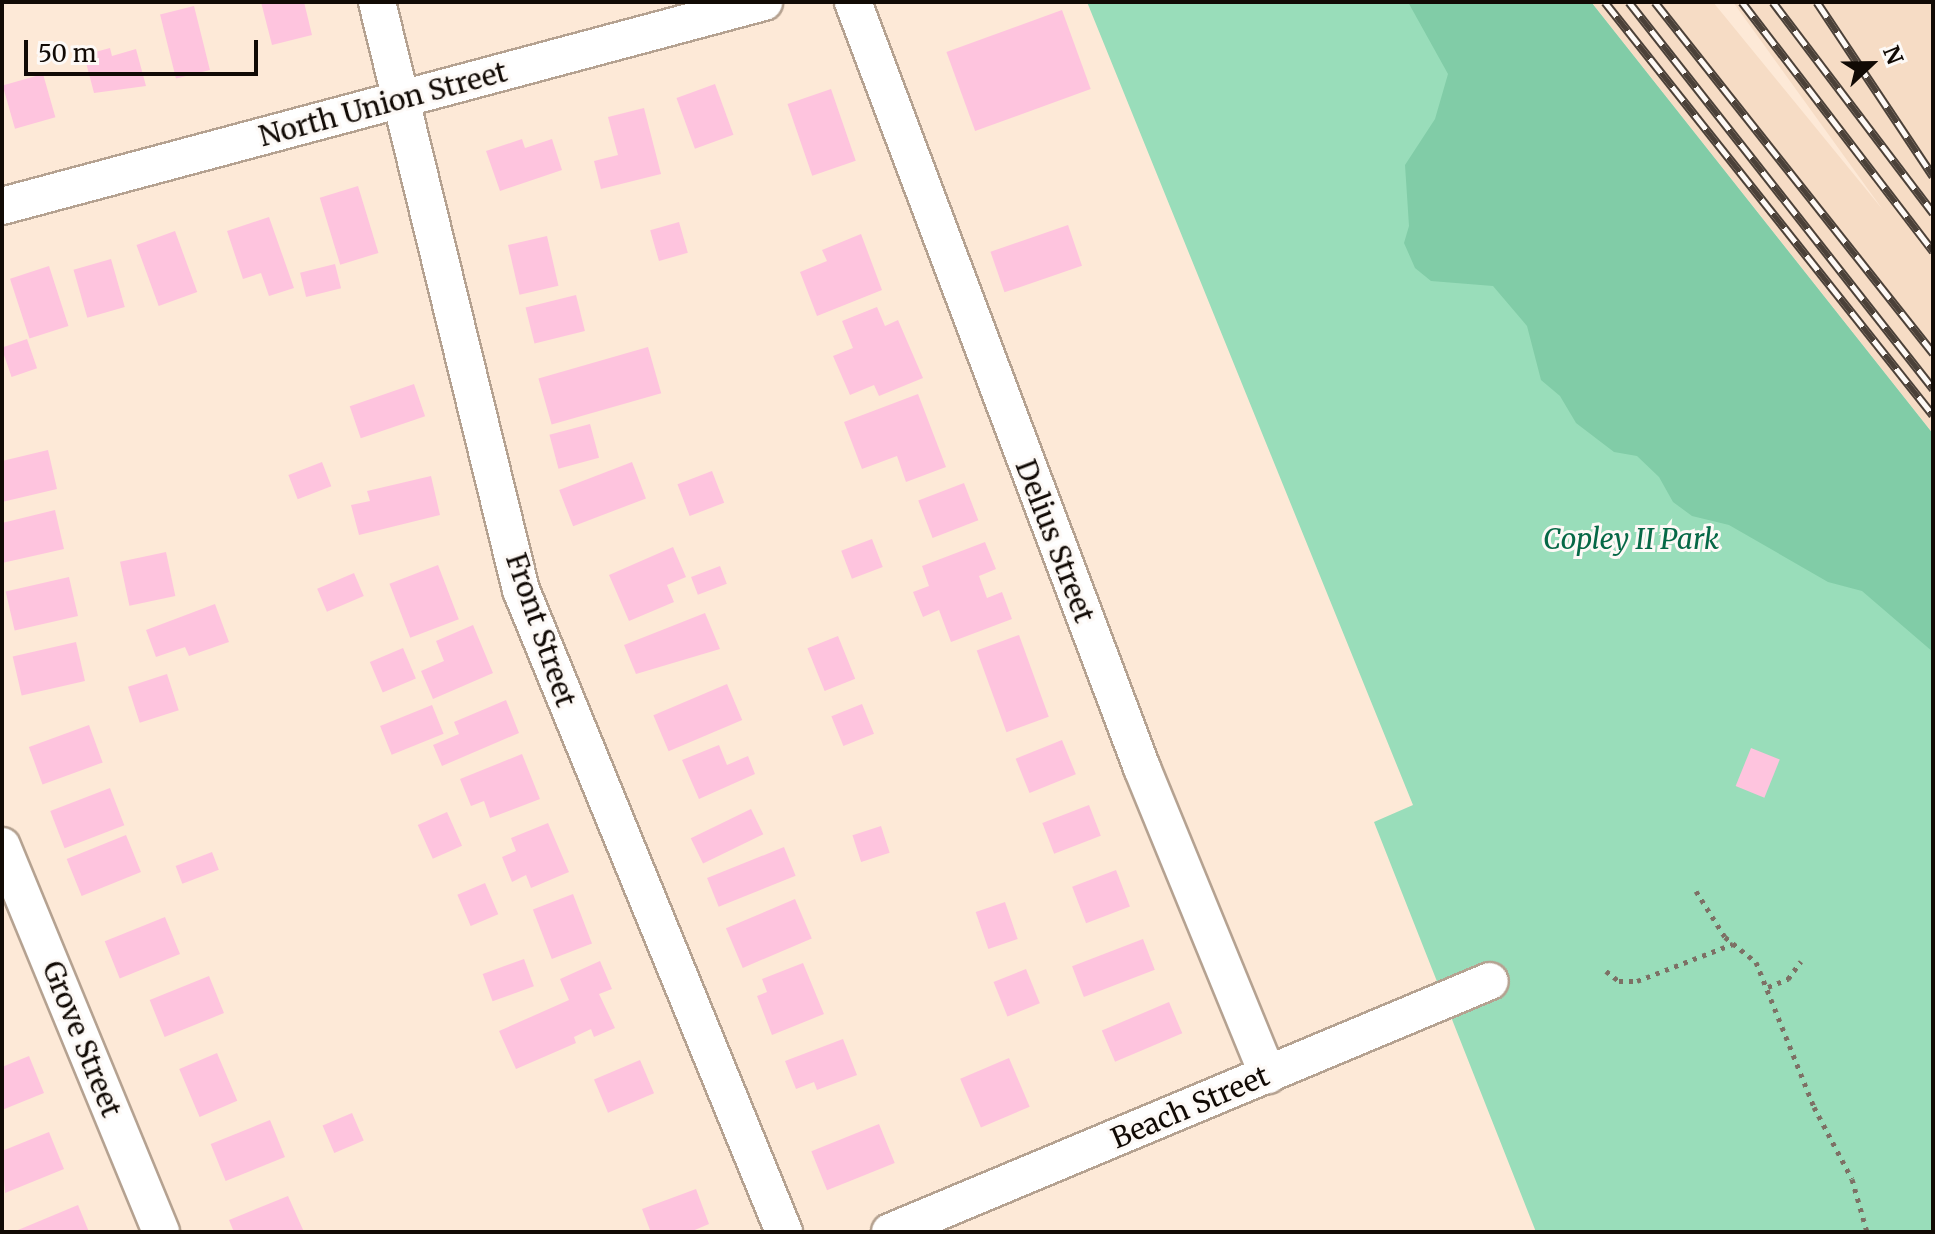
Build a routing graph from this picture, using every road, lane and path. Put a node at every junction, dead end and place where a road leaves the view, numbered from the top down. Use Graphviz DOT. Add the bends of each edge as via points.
graph roads {
  1 [pos="377,2"];
  2 [pos="764,2"];
  3 [pos="853,2"];
  4 [pos="401,100"];
  5 [pos="2,206"];
  6 [pos="2,846"];
  7 [pos="1696,891"];
  8 [pos="1733,944"];
  9 [pos="1801,961"];
  10 [pos="1606,971"];
  11 [pos="1490,981"];
  12 [pos="1768,987"];
  13 [pos="1268,1075"];
  14 [pos="161,1232"];
  15 [pos="784,1232"];
  16 [pos="890,1232"];
  17 [pos="1867,1232"];
  1 -- 4 [label="street, Front Street"];
  2 -- 4 [label="street, North Union Street"];
  3 -- 13 [label="street, Delius Street" via="1142,768"];
  4 -- 5 [label="street, North Union Street"];
  4 -- 15 [label="street, Front Street" via="521,590"];
  6 -- 14 [label="street, Grove Street"];
  7 -- 8 [label="path"];
  8 -- 10 [label="path" via="1637,981 1619,981"];
  8 -- 12 [label="path" via="1756,962"];
  9 -- 12 [label="path" via="1788,979"];
  11 -- 13 [label="street, Beach Street"];
  12 -- 17 [label="path" via="1814,1107 1852,1179"];
  13 -- 16 [label="street, Beach Street"];
}
